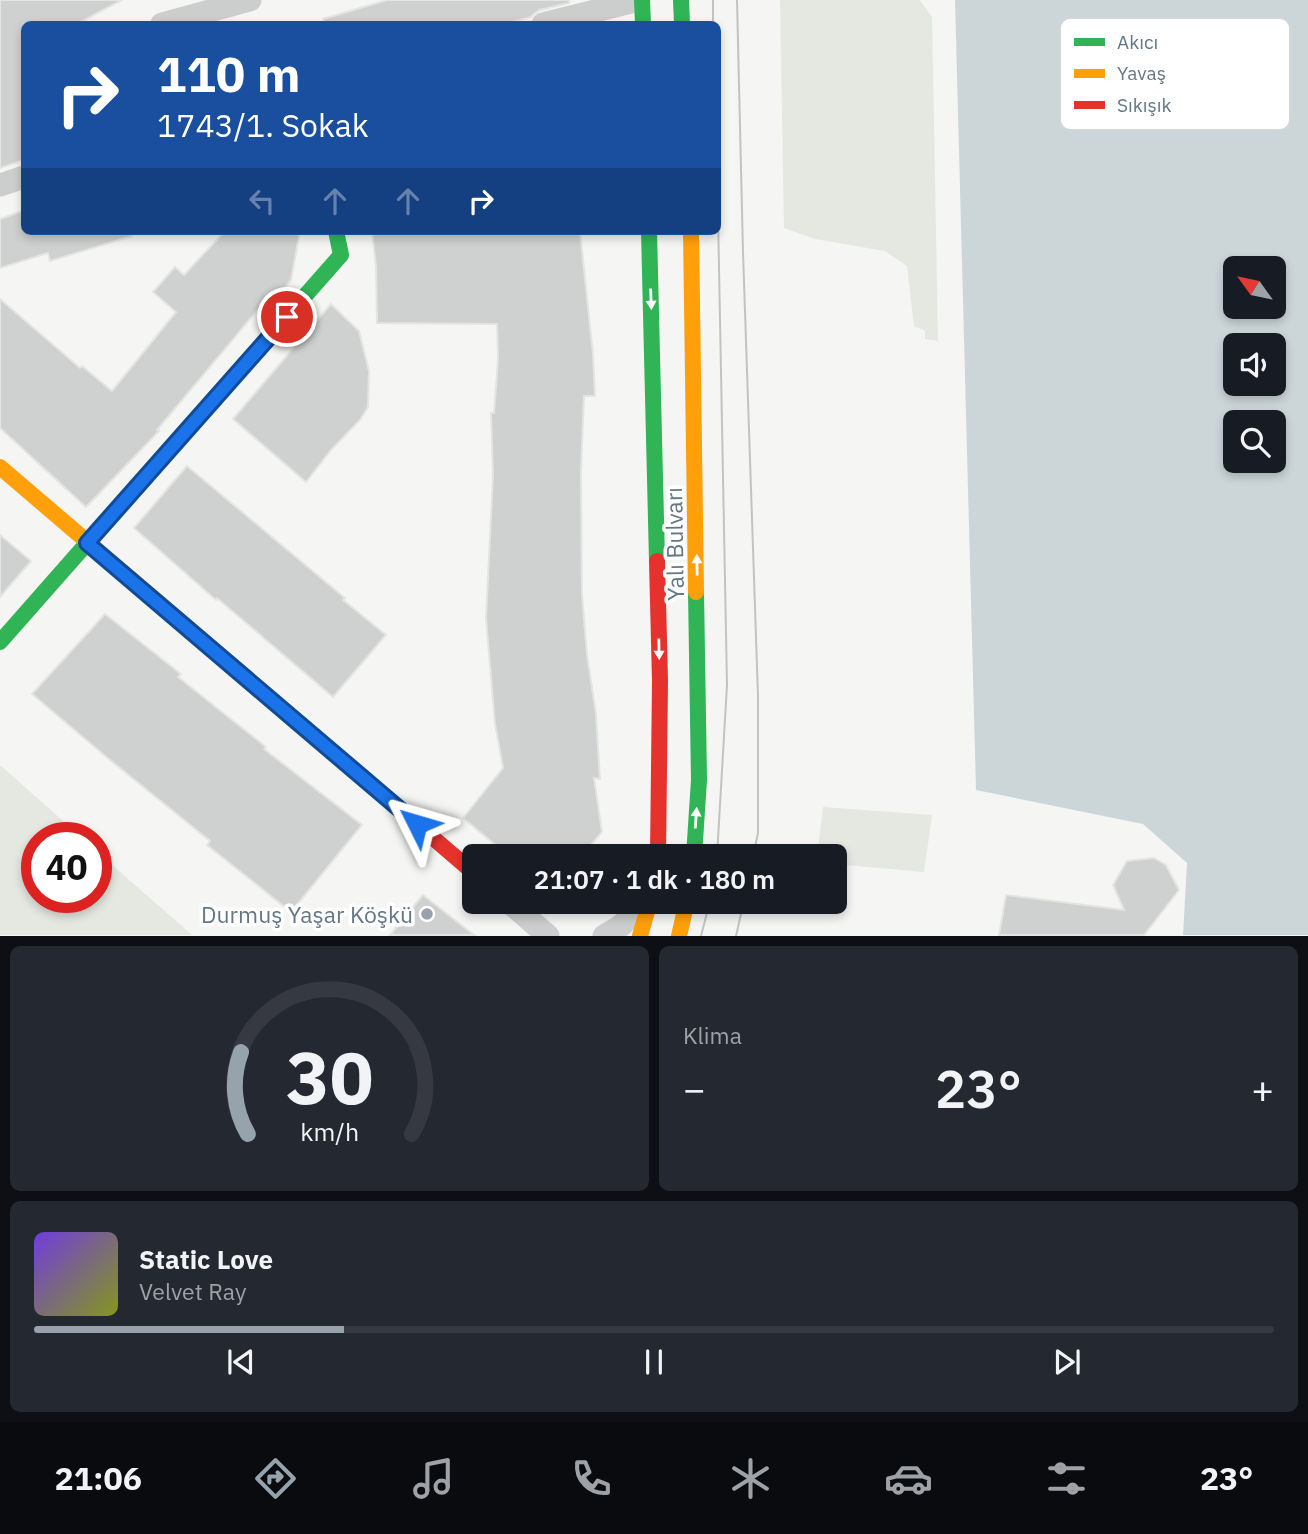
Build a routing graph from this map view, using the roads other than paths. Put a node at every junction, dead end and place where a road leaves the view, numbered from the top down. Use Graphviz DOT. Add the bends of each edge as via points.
graph roads {
  1 [pos="250,0"];
  2 [pos="640,0"];
  3 [pos="681,0"];
  4 [pos="173,21"];
  5 [pos="556,21"];
  6 [pos="643,21"];
  7 [pos="682,21"];
  8 [pos="21,178"];
  9 [pos="0,185"];
  10 [pos="337,235"];
  11 [pos="649,235"];
  12 [pos="691,235"];
  13 [pos="0,467"];
  14 [pos="87,543"];
  15 [pos="0,642"];
  16 [pos="658,844"];
  17 [pos="695,844"];
  18 [pos="462,863"];
  19 [pos="523,914"];
  20 [pos="631,914"];
  21 [pos="647,914"];
  22 [pos="684,914"];
  23 [pos="548,936"];
  24 [pos="604,936"];
  25 [pos="640,936"];
  26 [pos="679,936"];
  1 -- 4 [label="street"];
  2 -- 5 [label="street"];
  2 -- 6 [label="main road"];
  3 -- 7 [label="main road"];
  8 -- 9 [label="street"];
  10 -- 14 [label="main road" via="341,255"];
  11 -- 16 [label="main road, Yalı Bulvarı, one-way" via="660,667"];
  17 -- 12 [label="main road, Yalı Bulvarı, one-way" via="699,754"];
  13 -- 14 [label="main road"];
  14 -- 15 [label="main road"];
  14 -- 18 [label="main road"];
  19 -- 23 [label="street"];
  20 -- 24 [label="street"];
  21 -- 25 [label="main road"];
  22 -- 26 [label="main road"];
}
